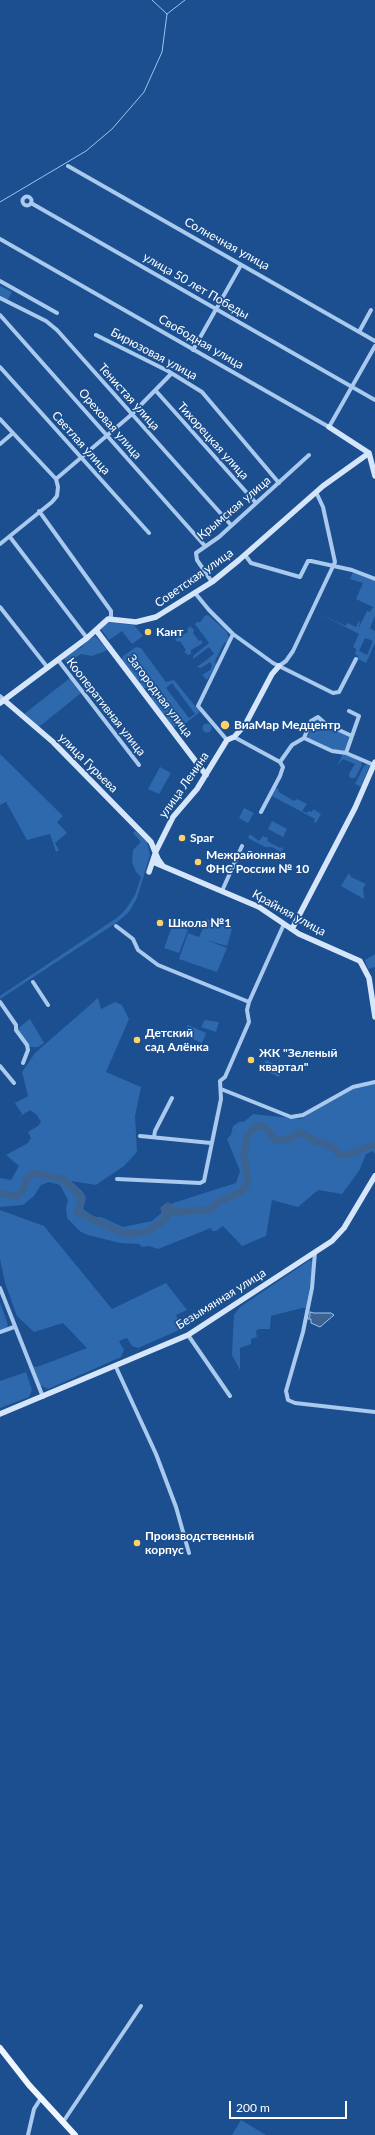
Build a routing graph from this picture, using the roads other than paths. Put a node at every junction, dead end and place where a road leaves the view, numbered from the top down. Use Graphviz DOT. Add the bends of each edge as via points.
graph roads {
  1 [pos="68,166"];
  2 [pos="31,203"];
  3 [pos="0,239"];
  4 [pos="242,265"];
  5 [pos="0,281"];
  6 [pos="0,298"];
  7 [pos="216,309"];
  8 [pos="371,310"];
  9 [pos="58,313"];
  10 [pos="0,315"];
  11 [pos="359,332"];
  12 [pos="96,336"];
  13 [pos="375,341"];
  14 [pos="375,346"];
  15 [pos="194,350"];
  16 [pos="0,367"];
  17 [pos="171,374"];
  18 [pos="352,387"];
  19 [pos="156,391"];
  20 [pos="375,400"];
  21 [pos="131,414"];
  22 [pos="0,419"];
  23 [pos="329,427"];
  24 [pos="13,433"];
  25 [pos="106,436"];
  26 [pos="0,444"];
  27 [pos="369,453"];
  28 [pos="309,455"];
  29 [pos="81,458"];
  30 [pos="375,476"];
  31 [pos="56,479"];
  32 [pos="279,483"];
  33 [pos="316,492"];
  34 [pos="256,503"];
  35 [pos="39,511"];
  36 [pos="231,525"];
  37 [pos="149,533"];
  38 [pos="10,537"];
  39 [pos="0,544"];
  40 [pos="205,546"];
  41 [pos="245,556"];
  42 [pos="333,566"];
  43 [pos="375,579"];
  44 [pos="212,582"];
  45 [pos="196,593"];
  46 [pos="0,607"];
  47 [pos="111,619"];
  48 [pos="96,630"];
  49 [pos="233,634"];
  50 [pos="87,638"];
  51 [pos="356,659"];
  52 [pos="58,660"];
  53 [pos="279,666"];
  54 [pos="48,668"];
  55 [pos="1,700"];
  56 [pos="349,711"];
  57 [pos="352,736"];
  58 [pos="234,737"];
  59 [pos="304,738"];
  60 [pos="227,740"];
  61 [pos="346,753"];
  62 [pos="280,762"];
  63 [pos="374,764"];
  64 [pos="139,765"];
  65 [pos="206,775"];
  66 [pos="261,812"];
  67 [pos="242,846"];
  68 [pos="156,851"];
  69 [pos="153,862"];
  70 [pos="163,866"];
  71 [pos="222,891"];
  72 [pos="284,924"];
  73 [pos="116,926"];
  74 [pos="292,929"];
  75 [pos="33,982"];
  76 [pos="0,1002"];
  77 [pos="249,1002"];
  78 [pos="48,1005"];
  79 [pos="375,1017"];
  80 [pos="23,1063"];
  81 [pos="0,1066"];
  82 [pos="375,1082"];
  83 [pos="14,1084"];
  84 [pos="221,1089"];
  85 [pos="172,1098"];
  86 [pos="140,1136"];
  87 [pos="154,1137"];
  88 [pos="211,1143"];
  89 [pos="375,1176"];
  90 [pos="117,1179"];
  91 [pos="315,1252"];
  92 [pos="0,1288"];
  93 [pos="14,1327"];
  94 [pos="0,1332"];
  95 [pos="188,1335"];
  96 [pos="115,1365"];
  97 [pos="230,1396"];
  98 [pos="43,1397"];
  99 [pos="375,1412"];
  100 [pos="0,1414"];
  101 [pos="189,1553"];
  102 [pos="141,2006"];
  103 [pos="0,2048"];
  104 [pos="41,2098"];
  105 [pos="63,2122"];
  106 [pos="28,2135"];
  107 [pos="75,2135"];
  1 -- 4 [label="street, Солнечная улица"];
  2 -- 7 [label="street, улица 50 лет Победы"];
  3 -- 15 [label="street, Свободная улица"];
  4 -- 7 [label="street"];
  4 -- 11 [label="street, Солнечная улица"];
  5 -- 9 [label="street"];
  6 -- 21 [label="street, Тенистая улица" via="46,321 57,330"];
  7 -- 15 [label="street"];
  7 -- 18 [label="street, улица 50 лет Победы"];
  8 -- 11 [label="street"];
  10 -- 25 [label="street, Ореховая улица"];
  11 -- 13 [label="street, Солнечная улица"];
  12 -- 17 [label="street, Бирюзовая улица"];
  14 -- 18 [label="street"];
  15 -- 23 [label="street, Свободная улица"];
  16 -- 29 [label="street, Светлая улица"];
  17 -- 19 [label="street"];
  17 -- 32 [label="street, Бирюзовая улица" via="209,398"];
  18 -- 20 [label="street, улица 50 лет Победы"];
  18 -- 23 [label="street"];
  19 -- 21 [label="street"];
  19 -- 34 [label="street, Тихорецкая улица"];
  21 -- 25 [label="street"];
  21 -- 36 [label="street, Тенистая улица"];
  22 -- 24 [label="street"];
  23 -- 27 [label="main road, Свободная улица"];
  24 -- 26 [label="street"];
  24 -- 31 [label="street"];
  25 -- 29 [label="street"];
  25 -- 40 [label="street, Ореховая улица"];
  27 -- 30 [label="main road"];
  27 -- 33 [label="main road, Советская улица"];
  28 -- 32 [label="street, Крымская улица"];
  29 -- 31 [label="street"];
  29 -- 37 [label="street, Светлая улица"];
  31 -- 35 [label="street" via="57,496"];
  32 -- 34 [label="street, Крымская улица"];
  33 -- 41 [label="main road, Советская улица"];
  33 -- 42 [label="street" via="323,507 335,562"];
  34 -- 36 [label="street, Крымская улица"];
  35 -- 38 [label="street"];
  35 -- 47 [label="street" via="111,611"];
  36 -- 40 [label="street, Крымская улица"];
  38 -- 39 [label="street"];
  38 -- 50 [label="street"];
  40 -- 44 [label="street, Крымская улица" via="196,553 197,560"];
  41 -- 42 [label="street" via="251,563 300,577 308,561"];
  41 -- 44 [label="main road, Советская улица"];
  42 -- 43 [label="street"];
  42 -- 53 [label="street" via="293,651"];
  44 -- 45 [label="main road, Советская улица"];
  45 -- 47 [label="main road, Советская улица" via="150,619 128,622"];
  45 -- 49 [label="street" via="208,610"];
  46 -- 54 [label="street"];
  47 -- 48 [label="main road"];
  48 -- 50 [label="main road"];
  48 -- 65 [label="main road, Загородная улица"];
  49 -- 53 [label="street"];
  49 -- 60 [label="street" via="198,706"];
  50 -- 52 [label="main road"];
  51 -- 53 [label="street" via="335,694"];
  52 -- 54 [label="main road"];
  52 -- 64 [label="street, Кооперативная улица"];
  53 -- 58 [label="main road" via="272,674 245,725"];
  54 -- 55 [label="main road"];
  55 -- 68 [label="main road, улица Гурьева" via="79,768 151,842"];
  56 -- 57 [label="street" via="359,716"];
  57 -- 59 [label="street" via="326,724 318,717 312,721"];
  57 -- 61 [label="street"];
  58 -- 60 [label="main road"];
  58 -- 62 [label="street"];
  59 -- 61 [label="street" via="332,751"];
  59 -- 62 [label="street" via="292,746"];
  60 -- 65 [label="main road, улица Ленина"];
  61 -- 63 [label="street"];
  62 -- 66 [label="street" via="283,767 280,776"];
  63 -- 74 [label="main road" via="355,808"];
  65 -- 68 [label="main road, улица Ленина" via="173,817"];
  67 -- 71 [label="street"];
  68 -- 69 [label="main road, улица Ленина"];
  68 -- 70 [label="main road, улица Гурьева"];
  69 -- 70 [label="main road, Крайняя улица"];
  69 -- 70 [label="main road, улица Ленина" via="149,872"];
  70 -- 71 [label="main road, Крайняя улица"];
  71 -- 72 [label="main road, Крайняя улица" via="264,909"];
  72 -- 74 [label="main road, Крайняя улица"];
  72 -- 77 [label="street"];
  73 -- 77 [label="street" via="133,939 138,950 158,965"];
  74 -- 79 [label="main road, Крайняя улица" via="354,958 363,965 369,978"];
  75 -- 78 [label="street"];
  76 -- 80 [label="street" via="27,1045 28,1050"];
  77 -- 84 [label="street" via="249,1022 225,1077 220,1081"];
  81 -- 83 [label="street"];
  82 -- 84 [label="street" via="353,1087 303,1115 290,1117"];
  84 -- 88 [label="street"];
  85 -- 87 [label="street"];
  86 -- 87 [label="street"];
  87 -- 88 [label="street"];
  88 -- 90 [label="street" via="204,1181 200,1183"];
  89 -- 91 [label="main road, Безымянная улица" via="344,1228 332,1241"];
  91 -- 95 [label="main road, Безымянная улица"];
  91 -- 99 [label="street" via="303,1332 286,1391 288,1400"];
  92 -- 93 [label="street"];
  93 -- 94 [label="street"];
  93 -- 98 [label="street"];
  95 -- 96 [label="main road, Безымянная улица"];
  95 -- 97 [label="street"];
  96 -- 98 [label="main road, Безымянная улица"];
  96 -- 101 [label="street" via="156,1454 176,1507"];
  98 -- 100 [label="main road, Безымянная улица"];
  102 -- 105 [label="street"];
  103 -- 104 [label="main road"];
  104 -- 105 [label="main road"];
  104 -- 106 [label="street" via="34,2109"];
  105 -- 107 [label="main road"];
}
